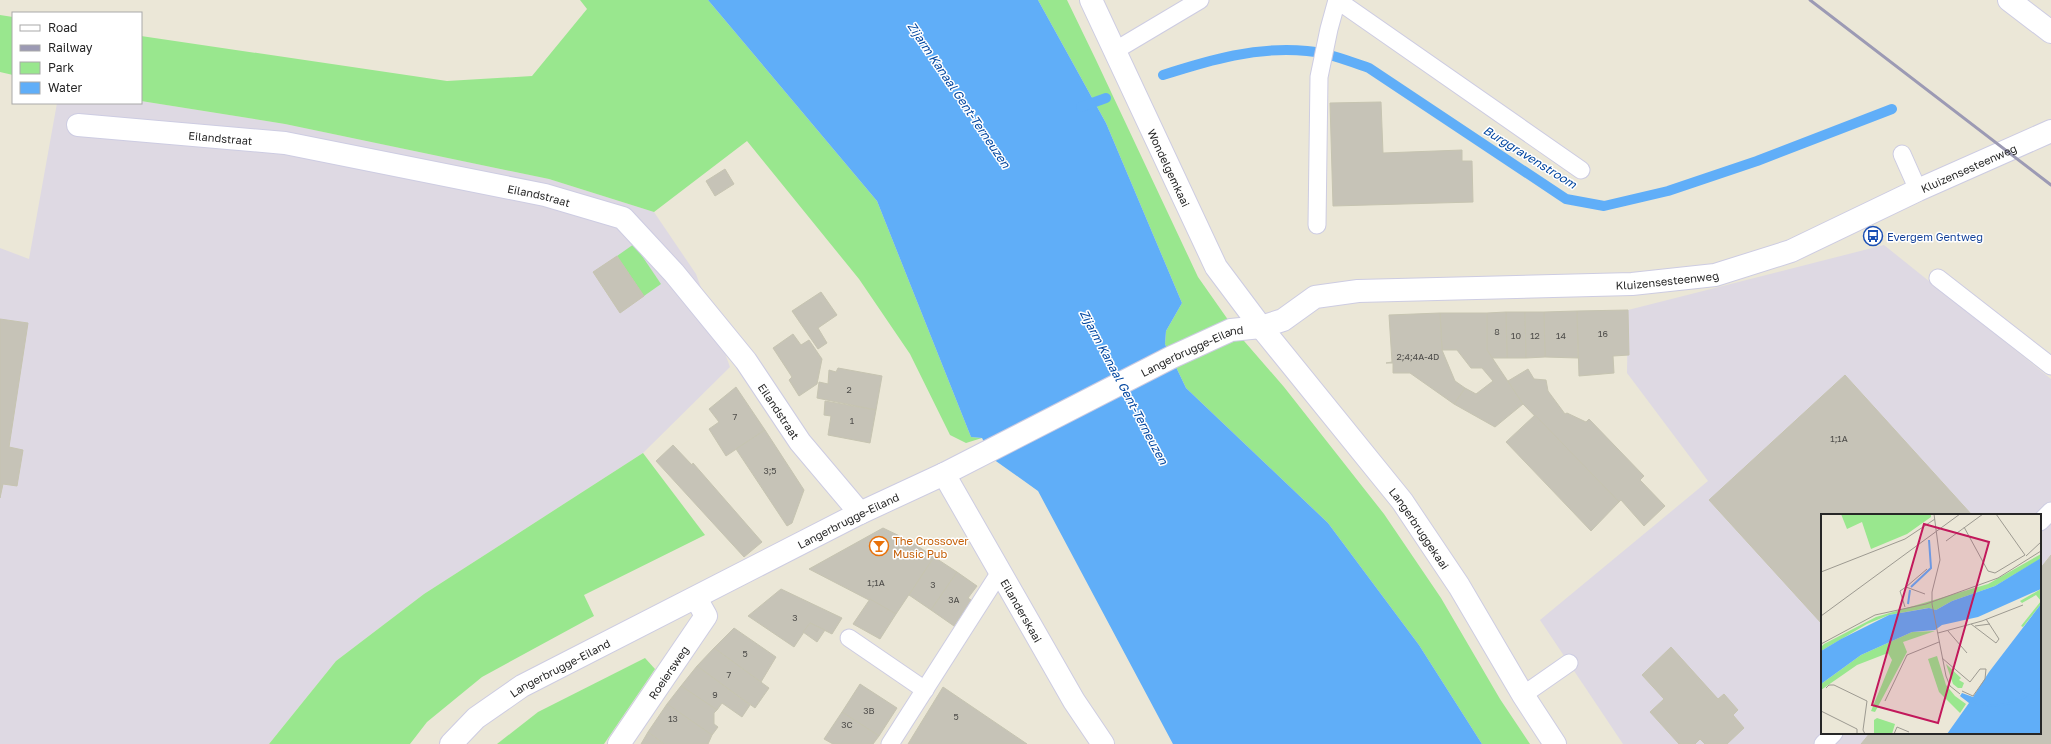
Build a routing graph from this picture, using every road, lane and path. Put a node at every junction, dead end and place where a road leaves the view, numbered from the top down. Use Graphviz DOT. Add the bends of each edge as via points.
graph roads {
  1 [pos="1091,0"];
  2 [pos="1200,0"];
  3 [pos="1337,0"];
  4 [pos="2009,0"];
  5 [pos="2051,32"];
  6 [pos="1116,50"];
  7 [pos="78,125"];
  8 [pos="2051,131"];
  9 [pos="1902,154"];
  10 [pos="1581,170"];
  11 [pos="1918,190"];
  12 [pos="1318,225"];
  13 [pos="1938,278"];
  14 [pos="1261,327"];
  15 [pos="2051,366"];
  16 [pos="944,474"];
  17 [pos="2051,511"];
  18 [pos="860,513"];
  19 [pos="2041,521"];
  20 [pos="1000,572"];
  21 [pos="696,598"];
  22 [pos="849,638"];
  23 [pos="1569,663"];
  24 [pos="925,690"];
  25 [pos="1523,695"];
  26 [pos="1833,734"];
  27 [pos="451,744"];
  28 [pos="619,744"];
  29 [pos="890,744"];
  30 [pos="1103,744"];
  31 [pos="1555,744"];
  32 [pos="1823,744"];
  1 -- 6 [label="main road, Wondelgemkaai"];
  2 -- 6 [label="lane"];
  3 -- 10 [label="lane"];
  3 -- 12 [label="lane" via="1319,77"];
  4 -- 5 [label="main road"];
  6 -- 14 [label="main road, Wondelgemkaai" via="1216,267"];
  7 -- 18 [label="main road, Eilandstraat" via="285,143 545,195 623,218 674,273 746,361 800,442"];
  8 -- 11 [label="main road, Kluizensesteenweg"];
  9 -- 11 [label="lane"];
  11 -- 14 [label="main road, Kluizensesteenweg" via="1791,251 1715,275 1632,284 1358,290 1315,297 1283,320"];
  13 -- 15 [label="lane"];
  14 -- 16 [label="main road, Langerbrugge-Eiland" via="1230,330"];
  14 -- 25 [label="main road, Langerbruggekaai" via="1402,501 1459,586"];
  16 -- 18 [label="main road, Langerbrugge-Eiland"];
  16 -- 20 [label="main road, Eilanderskaai"];
  17 -- 19 [label="lane"];
  18 -- 21 [label="main road, Langerbrugge-Eiland"];
  20 -- 24 [label="lane"];
  20 -- 30 [label="main road, Eilanderskaai" via="1074,701"];
  21 -- 27 [label="main road, Langerbrugge-Eiland" via="522,686 476,718"];
  21 -- 28 [label="main road, Roeiersweg" via="706,616"];
  22 -- 24 [label="lane"];
  23 -- 25 [label="lane"];
  24 -- 29 [label="lane"];
  25 -- 31 [label="main road, Langerbruggekaai"];
  26 -- 32 [label="lane"];
}
